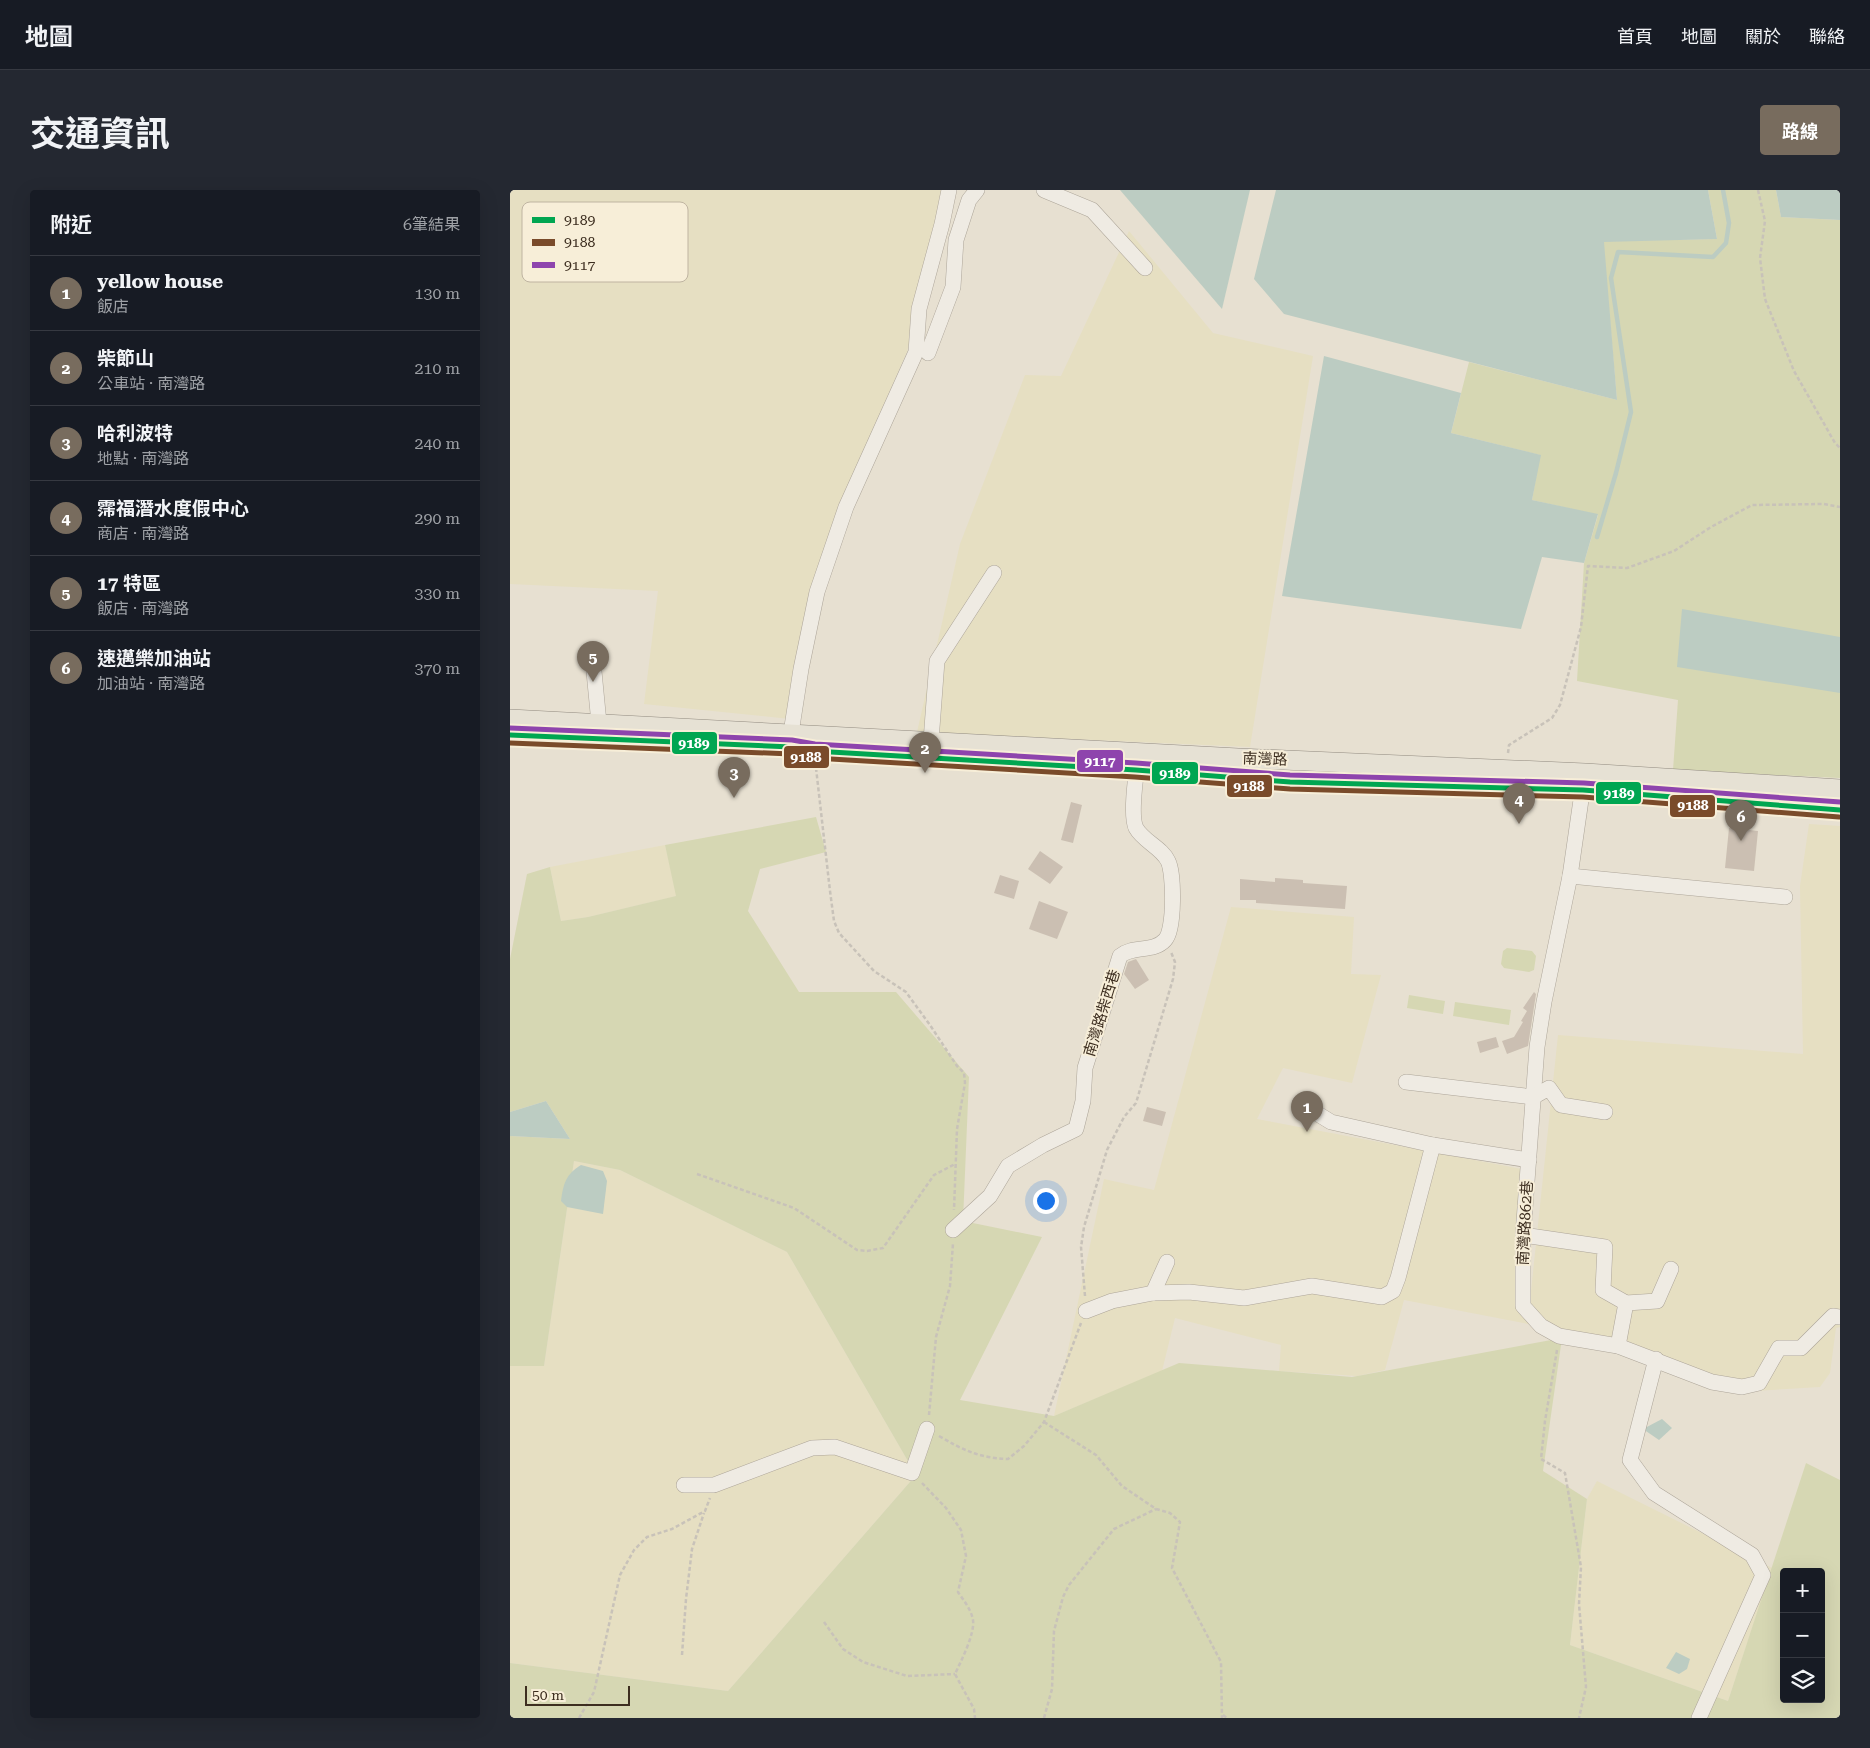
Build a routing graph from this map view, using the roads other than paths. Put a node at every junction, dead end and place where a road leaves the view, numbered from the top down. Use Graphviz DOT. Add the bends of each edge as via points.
graph roads {
  1 [pos="949,190"];
  2 [pos="977,190"];
  3 [pos="1044,190"];
  4 [pos="1145,268"];
  5 [pos="928,354"];
  6 [pos="994,574"];
  7 [pos="592,652"];
  8 [pos="510,719"];
  9 [pos="599,723"];
  10 [pos="510,735"];
  11 [pos="791,740"];
  12 [pos="931,741"];
  13 [pos="1138,761"];
  14 [pos="1584,782"];
  15 [pos="1840,789"];
  16 [pos="1840,810"];
  17 [pos="1570,876"];
  18 [pos="1785,896"];
  19 [pos="1406,1082"];
  20 [pos="1533,1097"];
  21 [pos="1300,1103"];
  22 [pos="1605,1112"];
  23 [pos="1433,1145"];
  24 [pos="1528,1160"];
  25 [pos="953,1230"];
  26 [pos="1523,1235"];
  27 [pos="1167,1262"];
  28 [pos="1671,1269"];
  29 [pos="1153,1293"];
  30 [pos="1626,1303"];
  31 [pos="1086,1311"];
  32 [pos="1840,1317"];
  33 [pos="1618,1346"];
  34 [pos="1656,1359"];
  35 [pos="927,1429"];
  36 [pos="684,1485"];
  37 [pos="1699,1718"];
  1 -- 11 [label="street" via="919,309 916,352 846,508 816,592"];
  2 -- 5 [label="street" via="969,200 956,240 953,287"];
  3 -- 4 [label="street" via="1092,210"];
  6 -- 12 [label="street" via="938,660"];
  7 -- 9 [label="street"];
  8 -- 9 [label="main road, 南灣路"];
  9 -- 11 [label="main road, 南灣路"];
  10 -- 11 [label="main road, 南灣路"];
  11 -- 12 [label="main road, 南灣路"];
  11 -- 13 [label="main road, 南灣路" via="814,751"];
  12 -- 13 [label="main road, 南灣路"];
  13 -- 14 [label="main road, 南灣路" via="1508,770"];
  13 -- 14 [label="main road, 南灣路" via="1290,782"];
  13 -- 25 [label="street, 南灣路柴西巷" via="1133,816 1136,828 1168,860 1172,874 1171,926 1166,939 1155,947 1127,950 1120,956 1085,1068 1083,1101 1076,1129 1043,1144 1008,1166 990,1196"];
  14 -- 15 [label="main road, 南灣路"];
  14 -- 16 [label="main road, 南灣路"];
  14 -- 17 [label="street, 南灣路862巷"];
  17 -- 18 [label="street"];
  17 -- 20 [label="street, 南灣路862巷" via="1544,1002"];
  19 -- 20 [label="street"];
  20 -- 22 [label="street" via="1549,1088 1561,1106"];
  20 -- 24 [label="street, 南灣路862巷"];
  21 -- 23 [label="street" via="1331,1122"];
  23 -- 24 [label="street"];
  23 -- 29 [label="street" via="1398,1278 1393,1290 1382,1297 1312,1286 1244,1298 1189,1292"];
  24 -- 26 [label="street, 南灣路862巷"];
  26 -- 30 [label="street" via="1605,1247 1603,1290"];
  26 -- 33 [label="street, 南灣路862巷" via="1523,1306 1541,1326 1560,1336"];
  27 -- 29 [label="street"];
  28 -- 30 [label="street" via="1657,1301"];
  29 -- 31 [label="street" via="1112,1301"];
  30 -- 33 [label="street"];
  32 -- 34 [label="street, 南灣路862巷" via="1833,1316 1801,1348 1779,1348 1759,1383 1742,1387 1712,1382"];
  33 -- 34 [label="street, 南灣路862巷"];
  34 -- 37 [label="street" via="1630,1460 1654,1493 1752,1555 1762,1575"];
  35 -- 36 [label="street" via="912,1473 835,1447 812,1448 714,1485"];
}
